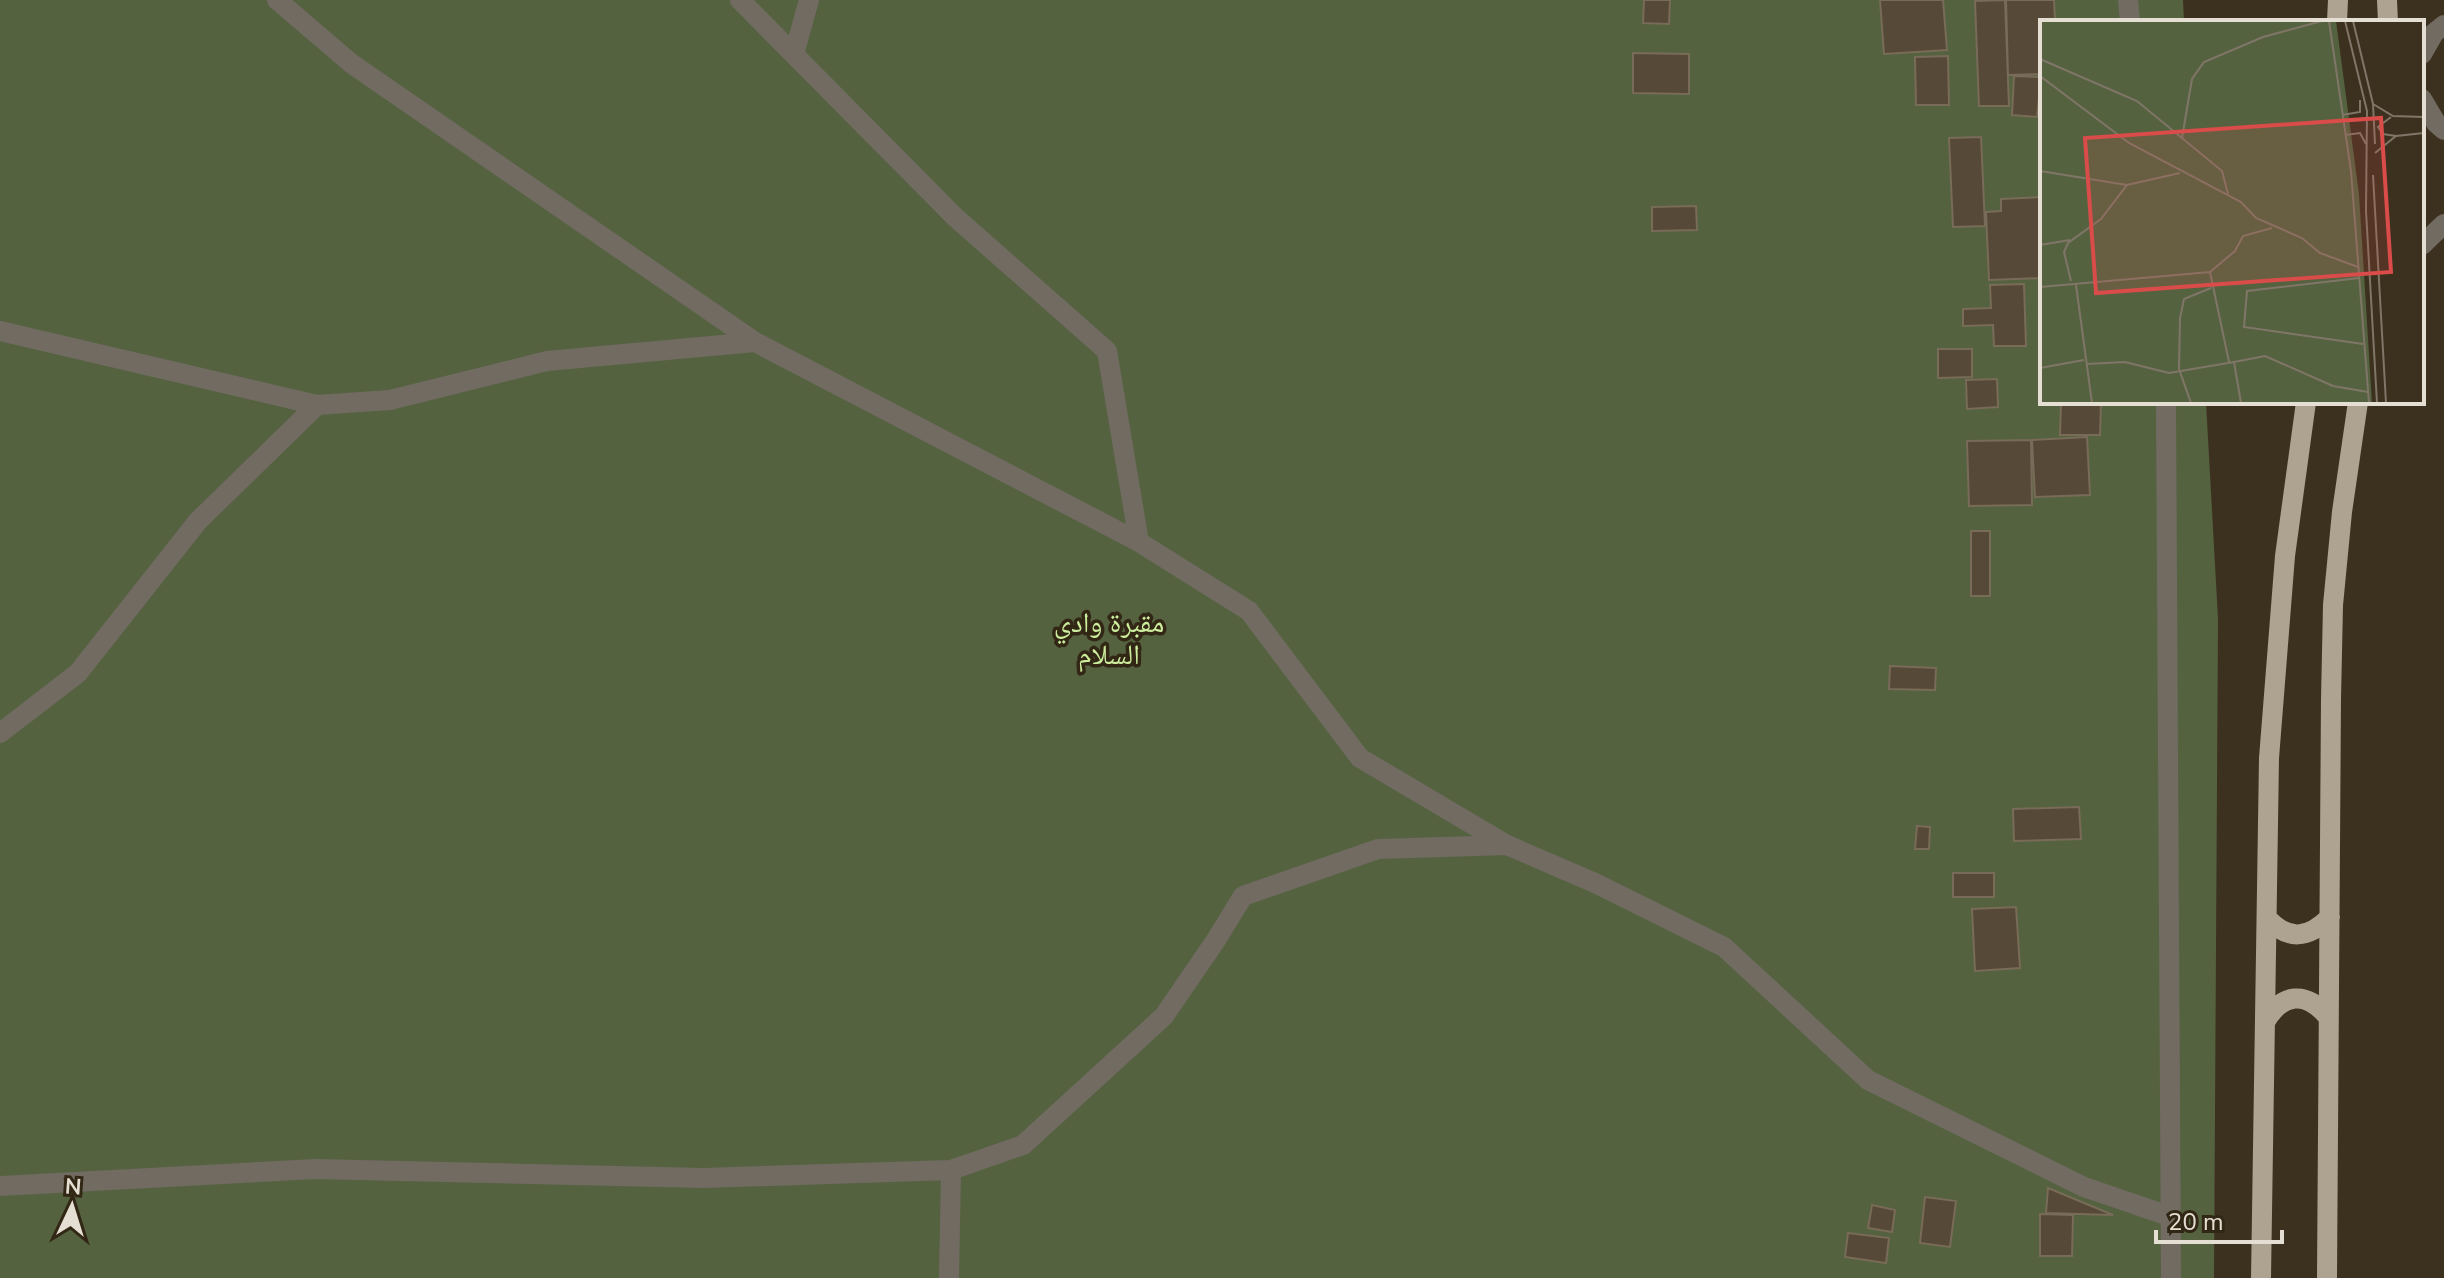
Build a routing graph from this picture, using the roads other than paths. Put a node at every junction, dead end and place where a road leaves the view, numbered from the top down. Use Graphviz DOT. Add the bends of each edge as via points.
graph roads {
  1 [pos="277,0"];
  2 [pos="740,0"];
  3 [pos="809,0"];
  4 [pos="2128,0"];
  5 [pos="2338,0"];
  6 [pos="2387,0"];
  7 [pos="2130,20"];
  8 [pos="2337,20"];
  9 [pos="2388,20"];
  10 [pos="2444,25"];
  11 [pos="2424,50"];
  12 [pos="794,54"];
  13 [pos="2424,102"];
  14 [pos="2444,130"];
  15 [pos="2444,224"];
  16 [pos="2424,243"];
  17 [pos="0,331"];
  18 [pos="755,342"];
  19 [pos="2166,404"];
  20 [pos="2306,404"];
  21 [pos="2358,404"];
  22 [pos="317,405"];
  23 [pos="1139,542"];
  24 [pos="0,733"];
  25 [pos="1507,845"];
  26 [pos="2330,917"];
  27 [pos="2267,918"];
  28 [pos="2328,1017"];
  29 [pos="2265,1022"];
  30 [pos="951,1170"];
  31 [pos="0,1186"];
  32 [pos="2172,1217"];
  33 [pos="949,1278"];
  34 [pos="2171,1278"];
  35 [pos="2261,1278"];
  36 [pos="2327,1278"];
  1 -- 18 [label="street" via="352,64"];
  2 -- 12 [label="street"];
  3 -- 12 [label="street"];
  4 -- 7 [label="street"];
  5 -- 8 [label="main road"];
  6 -- 9 [label="main road"];
  10 -- 11 [label="street"];
  12 -- 23 [label="street" via="955,217 1107,351"];
  13 -- 14 [label="street"];
  15 -- 16 [label="street"];
  17 -- 22 [label="street"];
  18 -- 22 [label="street" via="547,361 390,400"];
  18 -- 23 [label="street"];
  19 -- 32 [label="street"];
  20 -- 27 [label="main road" via="2285,556 2269,758"];
  21 -- 26 [label="main road" via="2333,605"];
  22 -- 24 [label="street" via="198,521 78,673"];
  23 -- 25 [label="street" via="1249,611 1360,758"];
  25 -- 30 [label="street" via="1378,849 1243,896 1164,1016 1023,1145"];
  25 -- 32 [label="street" via="1724,947 1868,1080 2084,1187"];
  26 -- 27 [label="main road" via="2306,934 2277,929"];
  26 -- 28 [label="main road"];
  27 -- 29 [label="main road"];
  28 -- 29 [label="main road" via="2318,1004 2302,998 2273,1008"];
  28 -- 36 [label="main road"];
  29 -- 35 [label="main road"];
  30 -- 31 [label="street" via="704,1178 315,1169"];
  30 -- 33 [label="street"];
  32 -- 34 [label="street"];
}
